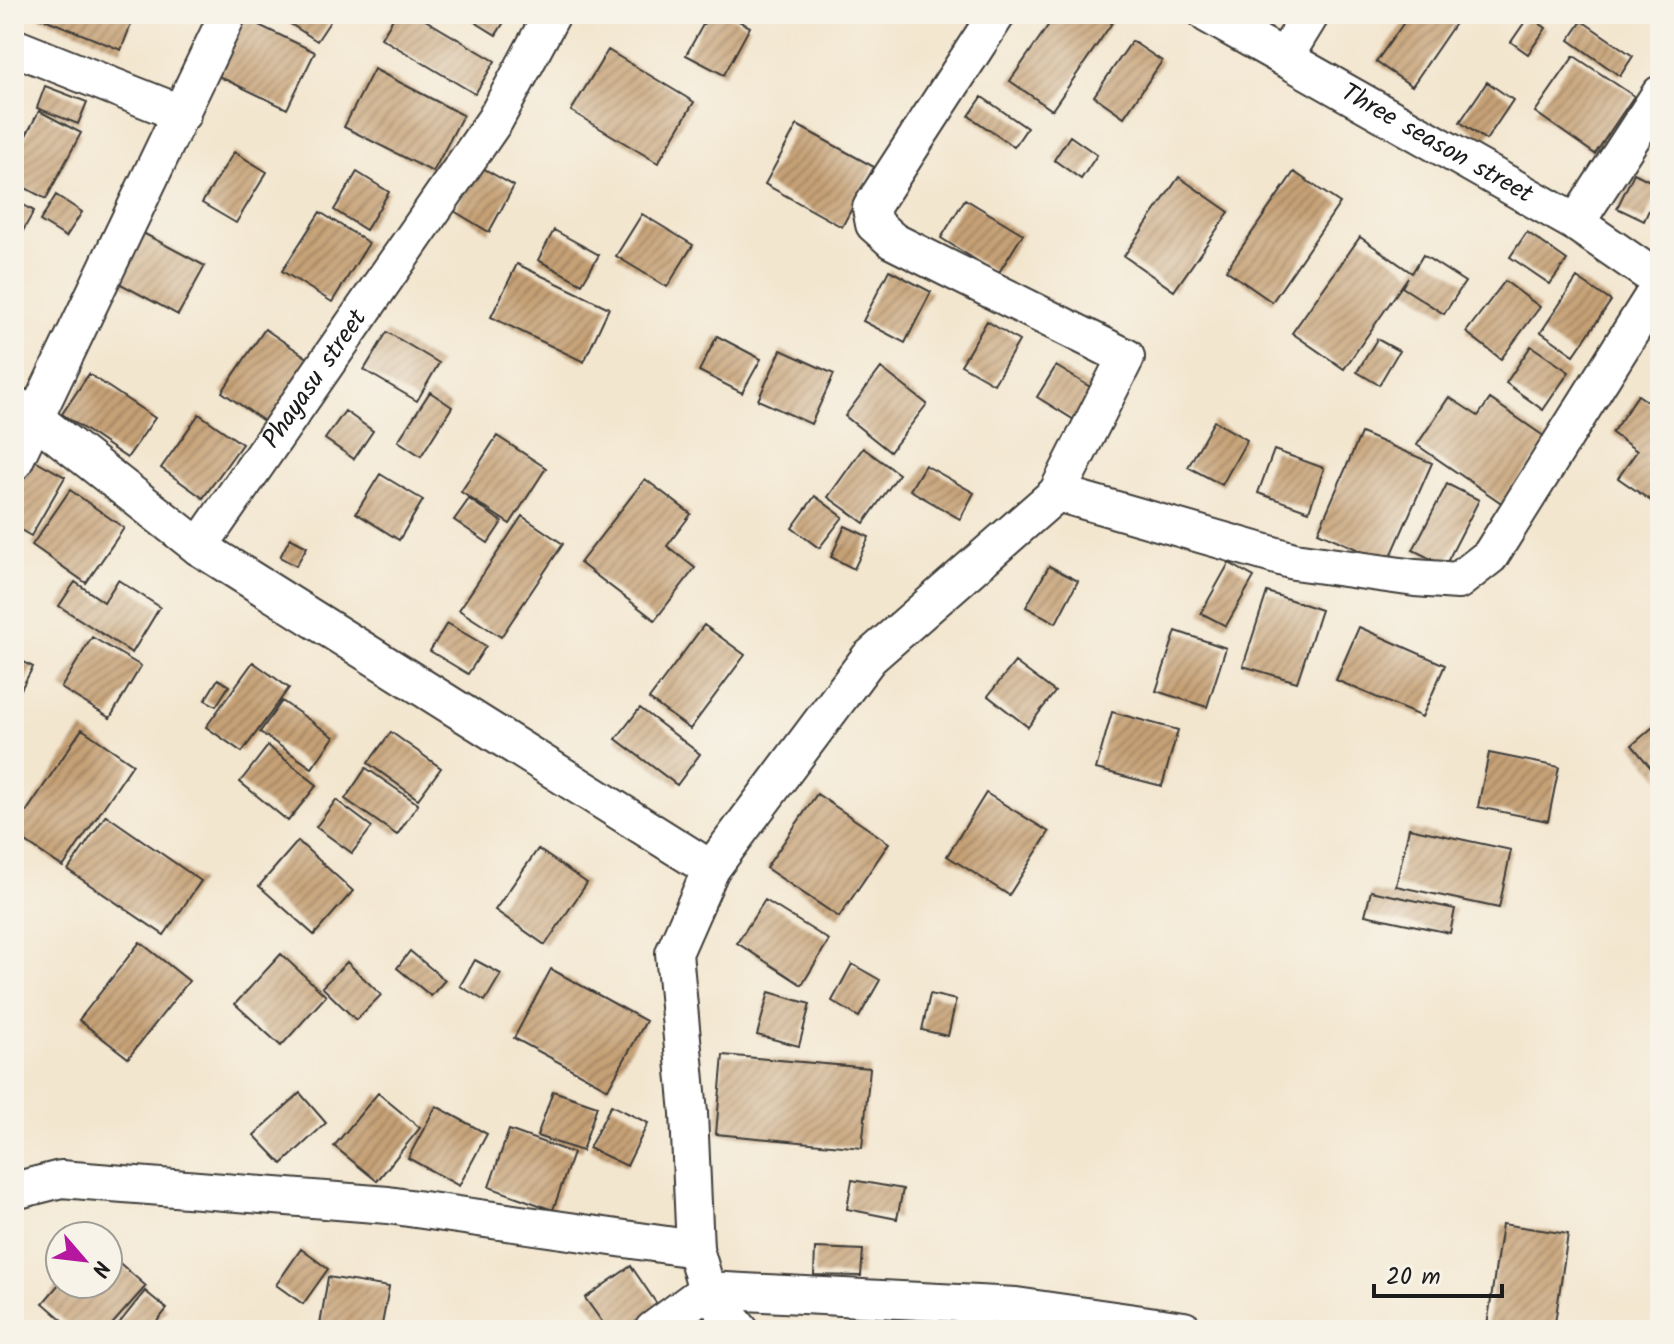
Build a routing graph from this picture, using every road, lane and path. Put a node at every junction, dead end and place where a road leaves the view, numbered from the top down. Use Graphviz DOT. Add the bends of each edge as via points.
graph roads {
  1 [pos="228,14"];
  2 [pos="552,14"];
  3 [pos="997,14"];
  4 [pos="1207,14"];
  5 [pos="1311,14"];
  6 [pos="14,47"];
  7 [pos="1284,58"];
  8 [pos="1660,94"];
  9 [pos="182,114"];
  10 [pos="1576,223"];
  11 [pos="1660,283"];
  12 [pos="25,411"];
  13 [pos="14,462"];
  14 [pos="1057,493"];
  15 [pos="199,547"];
  16 [pos="711,869"];
  17 [pos="14,1191"];
  18 [pos="695,1249"];
  19 [pos="707,1290"];
  20 [pos="653,1330"];
  21 [pos="740,1330"];
  22 [pos="1184,1330"];
  1 -- 9 [label="street"];
  2 -- 15 [label="street, Phayasu street" via="495,120"];
  3 -- 14 [label="street" via="871,208 874,224 893,241 1126,357"];
  4 -- 7 [label="street, Three season street"];
  5 -- 7 [label="street"];
  6 -- 9 [label="street"];
  7 -- 10 [label="street, Three season street"];
  8 -- 10 [label="street"];
  9 -- 12 [label="street"];
  10 -- 11 [label="street, Three season street"];
  11 -- 14 [label="street" via="1490,556 1458,581 1294,561"];
  12 -- 13 [label="street"];
  12 -- 15 [label="street"];
  14 -- 16 [label="street" via="869,658"];
  15 -- 16 [label="street"];
  16 -- 18 [label="street" via="674,953"];
  17 -- 18 [label="street" via="61,1179 388,1205"];
  18 -- 19 [label="street"];
  19 -- 20 [label="street"];
  19 -- 21 [label="street"];
  19 -- 22 [label="street" via="1016,1306"];
}
